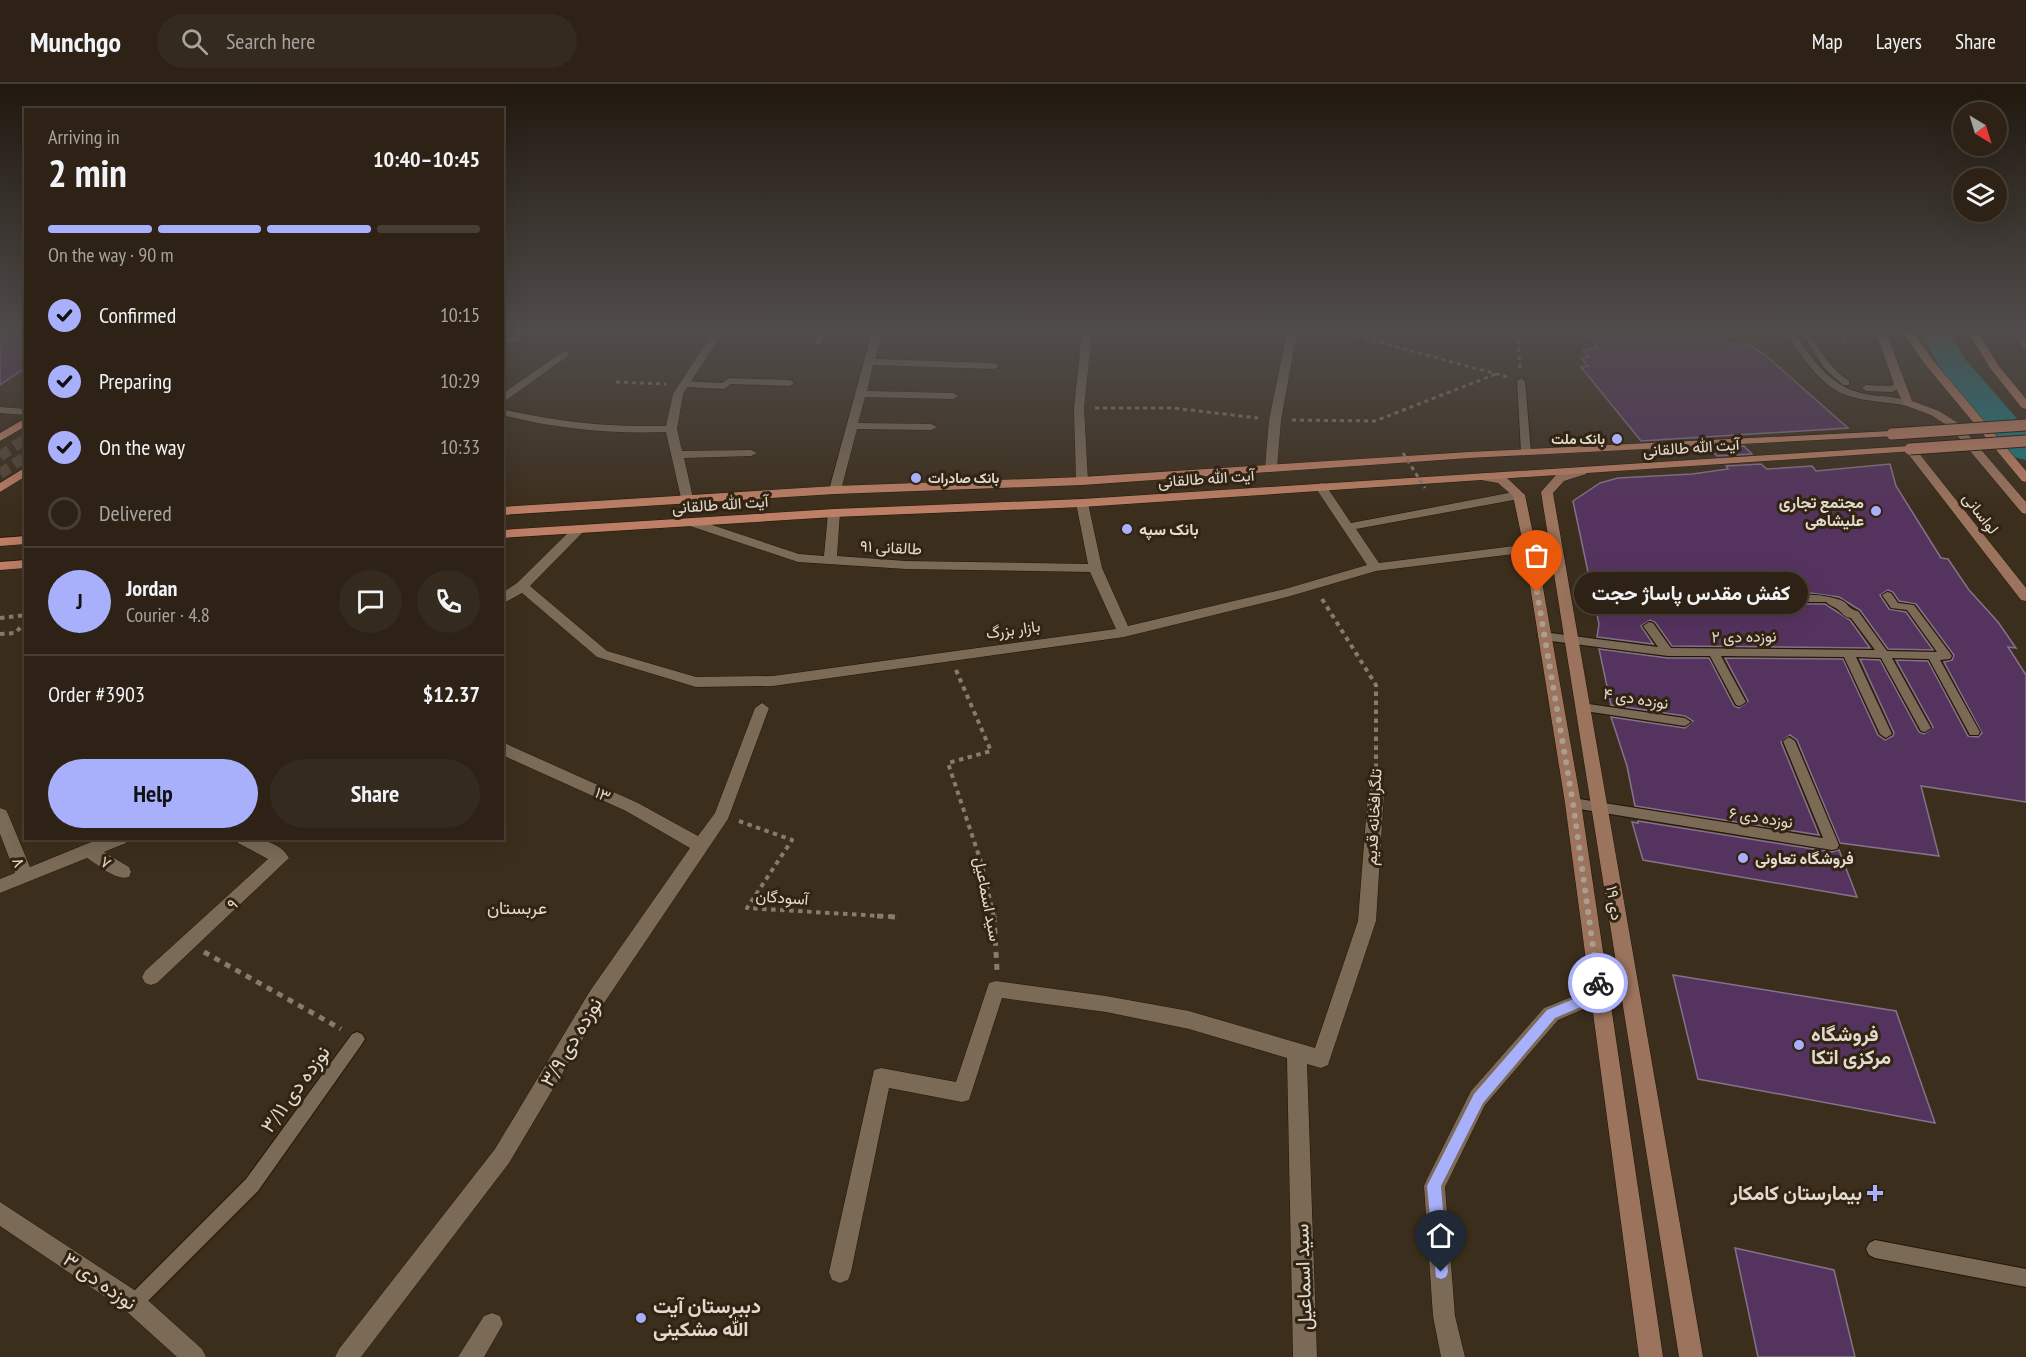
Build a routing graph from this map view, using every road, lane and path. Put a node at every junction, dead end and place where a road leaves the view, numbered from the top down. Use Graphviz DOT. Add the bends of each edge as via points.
graph roads {
  1 [pos="680,391"];
  2 [pos="1081,391"];
  3 [pos="1281,391"];
  4 [pos="1451,391"];
  5 [pos="1522,391"];
  6 [pos="1862,391"];
  7 [pos="1903,391"];
  8 [pos="1953,391"];
  9 [pos="2014,391"];
  10 [pos="860,394"];
  11 [pos="953,396"];
  12 [pos="1908,403"];
  13 [pos="2026,406"];
  14 [pos="1079,408"];
  15 [pos="0,410"];
  16 [pos="24,412"];
  17 [pos="504,412"];
  18 [pos="1275,420"];
  19 [pos="24,422"];
  20 [pos="2026,425"];
  21 [pos="852,426"];
  22 [pos="931,427"];
  23 [pos="671,429"];
  24 [pos="0,438"];
  25 [pos="2026,441"];
  26 [pos="1910,449"];
  27 [pos="1526,452"];
  28 [pos="752,453"];
  29 [pos="1403,453"];
  30 [pos="677,455"];
  31 [pos="1270,468"];
  32 [pos="24,471"];
  33 [pos="1582,471"];
  34 [pos="1485,477"];
  35 [pos="2026,478"];
  36 [pos="1082,481"];
  37 [pos="1321,487"];
  38 [pos="0,488"];
  39 [pos="1425,488"];
  40 [pos="835,490"];
  41 [pos="1519,495"];
  42 [pos="687,498"];
  43 [pos="1082,503"];
  44 [pos="2026,510"];
  45 [pos="504,511"];
  46 [pos="834,513"];
  47 [pos="691,522"];
  48 [pos="1348,527"];
  49 [pos="579,529"];
  50 [pos="504,534"];
  51 [pos="24,540"];
  52 [pos="0,542"];
  53 [pos="1530,548"];
  54 [pos="830,561"];
  55 [pos="24,564"];
  56 [pos="0,566"];
  57 [pos="1375,567"];
  58 [pos="1095,568"];
  59 [pos="1313,585"];
  60 [pos="522,586"];
  61 [pos="1887,595"];
  62 [pos="2026,597"];
  63 [pos="504,599"];
  64 [pos="1798,599"];
  65 [pos="24,615"];
  66 [pos="0,618"];
  67 [pos="24,624"];
  68 [pos="1649,626"];
  69 [pos="1124,632"];
  70 [pos="0,634"];
  71 [pos="1543,636"];
  72 [pos="1572,640"];
  73 [pos="1668,652"];
  74 [pos="1714,653"];
  75 [pos="1848,653"];
  76 [pos="1884,654"];
  77 [pos="1932,655"];
  78 [pos="949,656"];
  79 [pos="1740,702"];
  80 [pos="1582,707"];
  81 [pos="762,708"];
  82 [pos="1686,722"];
  83 [pos="1924,728"];
  84 [pos="1974,732"];
  85 [pos="1886,734"];
  86 [pos="1790,741"];
  87 [pos="504,749"];
  88 [pos="1376,793"];
  89 [pos="1573,803"];
  90 [pos="1599,807"];
  91 [pos="0,814"];
  92 [pos="722,815"];
  93 [pos="115,840"];
  94 [pos="248,840"];
  95 [pos="701,846"];
  96 [pos="89,851"];
  97 [pos="123,872"];
  98 [pos="25,876"];
  99 [pos="0,886"];
  100 [pos="897,917"];
  101 [pos="189,944"];
  102 [pos="151,977"];
  103 [pos="996,989"];
  104 [pos="1630,990"];
  105 [pos="1599,994"];
  106 [pos="357,1039"];
  107 [pos="1297,1053"];
  108 [pos="0,1213"];
  109 [pos="1875,1249"];
  110 [pos="840,1272"];
  111 [pos="2026,1278"];
  112 [pos="134,1303"];
  113 [pos="492,1324"];
  114 [pos="193,1357"];
  115 [pos="347,1357"];
  116 [pos="470,1357"];
  117 [pos="1305,1357"];
  118 [pos="1453,1357"];
  119 [pos="1652,1357"];
  120 [pos="1691,1357"];
  1 -- 23 [label="street"];
  2 -- 14 [label="street"];
  3 -- 18 [label="street"];
  4 -- 18 [label="path" via="1375,421"];
  5 -- 27 [label="lane"];
  6 -- 12 [label="lane"];
  7 -- 12 [label="main road"];
  8 -- 35 [label="main road"];
  9 -- 13 [label="main road"];
  10 -- 11 [label="street"];
  10 -- 21 [label="street"];
  12 -- 44 [label="main road" via="1954,425"];
  14 -- 18 [label="path" via="1173,408"];
  14 -- 36 [label="street"];
  15 -- 16 [label="street"];
  17 -- 23 [label="street" via="598,429"];
  18 -- 31 [label="street"];
  19 -- 24 [label="main road"];
  20 -- 27 [label="main road, آیت الله طالقانی, bridge"];
  21 -- 22 [label="street"];
  21 -- 40 [label="street"];
  23 -- 30 [label="street"];
  25 -- 26 [label="main road, آیت الله طالقانی, bridge"];
  26 -- 33 [label="main road, آیت الله طالقانی"];
  26 -- 62 [label="main road, لواسانی"];
  27 -- 31 [label="main road, آیت الله طالقانی"];
  28 -- 30 [label="street"];
  29 -- 39 [label="path, bridge"];
  30 -- 42 [label="street"];
  31 -- 36 [label="main road, آیت الله طالقانی"];
  32 -- 38 [label="main road"];
  33 -- 34 [label="main road, آیت الله طالقانی"];
  33 -- 72 [label="main road, ۱۹ دی" via="1560,478 1546,492"];
  34 -- 37 [label="main road, آیت الله طالقانی"];
  34 -- 41 [label="main road" via="1502,480"];
  36 -- 40 [label="main road, آیت الله طالقانی"];
  37 -- 43 [label="main road, آیت الله طالقانی"];
  37 -- 48 [label="street"];
  40 -- 42 [label="main road, آیت الله طالقانی"];
  41 -- 48 [label="street"];
  41 -- 53 [label="main road, ۱۹ دی"];
  42 -- 45 [label="main road, آیت الله طالقانی"];
  43 -- 46 [label="main road, آیت الله طالقانی"];
  43 -- 58 [label="street"];
  46 -- 47 [label="main road, آیت الله طالقانی"];
  46 -- 54 [label="street"];
  47 -- 49 [label="main road, آیت الله طالقانی"];
  47 -- 54 [label="street, طالقانی ۹۱" via="798,558"];
  48 -- 57 [label="street"];
  49 -- 50 [label="main road, آیت الله طالقانی"];
  49 -- 60 [label="street"];
  51 -- 52 [label="main road"];
  53 -- 57 [label="street, بازار بزرگ"];
  53 -- 71 [label="main road, ۱۹ دی"];
  54 -- 58 [label="street, طالقانی ۹۱"];
  55 -- 56 [label="main road"];
  57 -- 59 [label="street, بازار بزرگ"];
  58 -- 69 [label="street"];
  59 -- 69 [label="street, بازار بزرگ"];
  59 -- 88 [label="path, تلگرافخانه قدیم" via="1376,685"];
  60 -- 63 [label="street"];
  60 -- 78 [label="street, بازار بزرگ" via="602,654 696,682 774,681"];
  61 -- 77 [label="lane, نوزده دی ۲" via="1895,606 1910,607 1946,656"];
  64 -- 76 [label="lane" via="1829,599 1839,604 1848,614 1854,614"];
  65 -- 66 [label="path"];
  67 -- 70 [label="path" via="15,633"];
  68 -- 73 [label="lane"];
  69 -- 78 [label="street, بازار بزرگ"];
  71 -- 72 [label="lane, نوزده دی ۲"];
  71 -- 89 [label="main road, ۱۹ دی"];
  72 -- 73 [label="lane, نوزده دی ۲"];
  72 -- 80 [label="main road, ۱۹ دی"];
  73 -- 74 [label="lane, نوزده دی ۲"];
  74 -- 75 [label="lane, نوزده دی ۲"];
  74 -- 79 [label="lane"];
  75 -- 76 [label="lane, نوزده دی ۲"];
  75 -- 85 [label="lane"];
  76 -- 77 [label="lane, نوزده دی ۲"];
  76 -- 83 [label="lane"];
  77 -- 84 [label="lane"];
  78 -- 103 [label="path, سید اسماعیل" via="991,751 948,763 985,869 998,944"];
  80 -- 82 [label="lane, نوزده دی ۴"];
  80 -- 90 [label="main road, ۱۹ دی"];
  81 -- 92 [label="street, نوزده دی ۳/۹"];
  86 -- 90 [label="lane, نوزده دی ۶" via="1832,845"];
  87 -- 95 [label="street, ۱۳" via="632,807"];
  88 -- 107 [label="street, تلگرافخانه قدیم" via="1367,921 1321,1059"];
  89 -- 90 [label="lane, نوزده دی ۶"];
  89 -- 105 [label="main road, ۱۹ دی"];
  90 -- 104 [label="main road, ۱۹ دی"];
  91 -- 98 [label="street, ۸"];
  92 -- 95 [label="street, نوزده دی ۳/۹"];
  92 -- 100 [label="path, آسودگان" via="792,840 747,908"];
  93 -- 96 [label="street"];
  94 -- 101 [label="street, ۹" via="281,858"];
  95 -- 115 [label="street, نوزده دی ۳/۹" via="597,997 502,1156"];
  96 -- 97 [label="street, ۷"];
  96 -- 98 [label="street"];
  98 -- 99 [label="street"];
  101 -- 102 [label="street, ۹"];
  101 -- 106 [label="path, نوزده دی ۳/۱۱"];
  103 -- 107 [label="street" via="1189,1020"];
  103 -- 110 [label="street" via="962,1092 881,1077"];
  104 -- 105 [label="street"];
  104 -- 120 [label="main road, ۱۹ دی"];
  105 -- 118 [label="street" via="1551,1014 1478,1098 1434,1186 1444,1316"];
  105 -- 119 [label="main road, ۱۹ دی"];
  106 -- 112 [label="lane, نوزده دی ۳/۱۱" via="252,1185"];
  107 -- 117 [label="street, سید اسماعیل"];
  108 -- 112 [label="street, نوزده دی ۳"];
  109 -- 111 [label="lane"];
  112 -- 114 [label="street, نوزده دی ۳"];
  113 -- 116 [label="street"];
}
